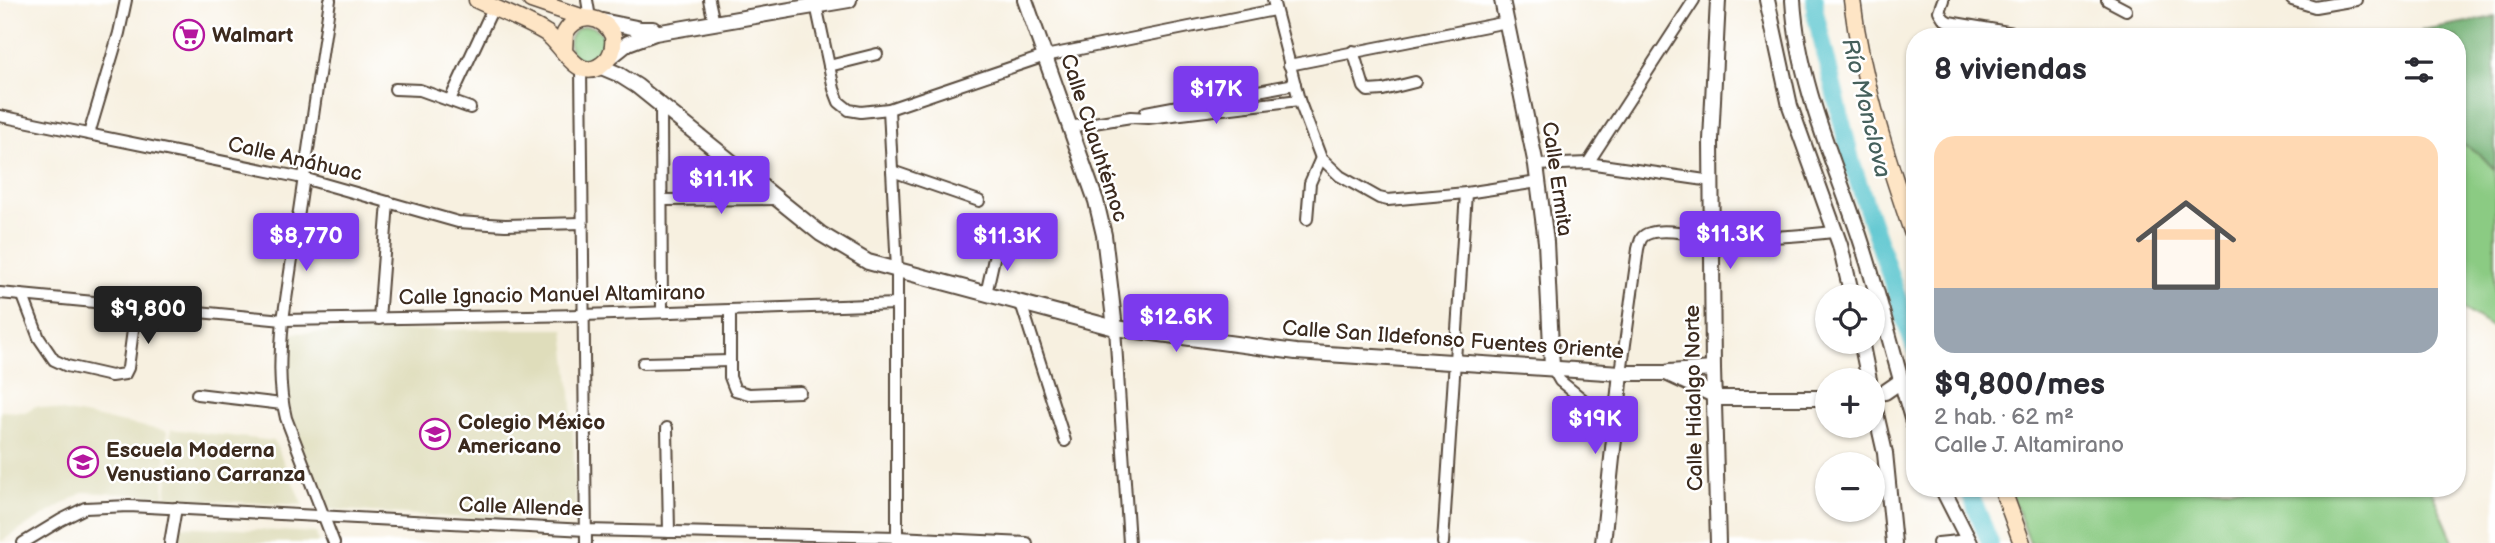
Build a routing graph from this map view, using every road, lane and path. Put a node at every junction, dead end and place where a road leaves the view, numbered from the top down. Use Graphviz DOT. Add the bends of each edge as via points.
graph roads {
  1 [pos="126,0"];
  2 [pos="330,0"];
  3 [pos="477,0"];
  4 [pos="531,0"];
  5 [pos="587,0"];
  6 [pos="709,0"];
  7 [pos="849,0"];
  8 [pos="1025,0"];
  9 [pos="1502,0"];
  10 [pos="1694,0"];
  11 [pos="1767,0"];
  12 [pos="1793,0"];
  13 [pos="1852,0"];
  14 [pos="1943,0"];
  15 [pos="2107,0"];
  16 [pos="2356,0"];
  17 [pos="2296,1"];
  18 [pos="816,3"];
  19 [pos="1722,3"];
  20 [pos="1274,5"];
  21 [pos="493,8"];
  22 [pos="2126,10"];
  23 [pos="592,19"];
  24 [pos="1507,22"];
  25 [pos="714,23"];
  26 [pos="1984,28"];
  27 [pos="672,29"];
  28 [pos="564,51"];
  29 [pos="1353,51"];
  30 [pos="877,54"];
  31 [pos="1045,56"];
  32 [pos="603,63"];
  33 [pos="1289,65"];
  34 [pos="829,66"];
  35 [pos="580,67"];
  36 [pos="1415,82"];
  37 [pos="1295,85"];
  38 [pos="395,89"];
  39 [pos="450,100"];
  40 [pos="1299,100"];
  41 [pos="661,105"];
  42 [pos="470,108"];
  43 [pos="889,108"];
  44 [pos="0,116"];
  45 [pos="1130,117"];
  46 [pos="1069,127"];
  47 [pos="89,134"];
  48 [pos="1321,159"];
  49 [pos="1588,163"];
  50 [pos="1536,164"];
  51 [pos="892,172"];
  52 [pos="303,178"];
  53 [pos="1712,181"];
  54 [pos="1538,182"];
  55 [pos="1466,193"];
  56 [pos="779,199"];
  57 [pos="662,200"];
  58 [pos="979,201"];
  59 [pos="388,202"];
  60 [pos="1906,213"];
  61 [pos="1307,219"];
  62 [pos="582,223"];
  63 [pos="1835,232"];
  64 [pos="1712,237"];
  65 [pos="997,245"];
  66 [pos="897,270"];
  67 [pos="1849,284"];
  68 [pos="0,293"];
  69 [pos="986,294"];
  70 [pos="23,296"];
  71 [pos="1021,303"];
  72 [pos="897,304"];
  73 [pos="136,307"];
  74 [pos="730,311"];
  75 [pos="662,312"];
  76 [pos="584,315"];
  77 [pos="379,319"];
  78 [pos="283,320"];
  79 [pos="1115,328"];
  80 [pos="730,361"];
  81 [pos="1454,362"];
  82 [pos="643,363"];
  83 [pos="1552,368"];
  84 [pos="1713,369"];
  85 [pos="1621,373"];
  86 [pos="1666,373"];
  87 [pos="1901,381"];
  88 [pos="800,392"];
  89 [pos="1885,392"];
  90 [pos="197,394"];
  91 [pos="1714,396"];
  92 [pos="1815,398"];
  93 [pos="1906,398"];
  94 [pos="282,404"];
  95 [pos="1616,426"];
  96 [pos="667,428"];
  97 [pos="1882,438"];
  98 [pos="1065,441"];
  99 [pos="1947,497"];
  100 [pos="2005,497"];
  101 [pos="176,508"];
  102 [pos="324,517"];
  103 [pos="586,530"];
  104 [pos="669,531"];
  105 [pos="897,540"];
  106 [pos="1969,541"];
  107 [pos="23,543"];
  108 [pos="170,543"];
  109 [pos="334,543"];
  110 [pos="586,543"];
  111 [pos="1027,543"];
  112 [pos="1129,543"];
  113 [pos="1443,543"];
  114 [pos="1603,543"];
  115 [pos="1718,543"];
  116 [pos="1894,543"];
  117 [pos="1938,543"];
  118 [pos="2022,543"];
  1 -- 47 [label="street"];
  2 -- 52 [label="street"];
  3 -- 21 [label="main road"];
  4 -- 23 [label="main road"];
  5 -- 23 [label="street"];
  6 -- 25 [label="street"];
  7 -- 18 [label="street"];
  8 -- 31 [label="street, Calle Cuauhtémoc"];
  9 -- 24 [label="street, Calle Ermita"];
  10 -- 49 [label="street"];
  11 -- 63 [label="street" via="1790,106"];
  12 -- 87 [label="street" via="1806,78 1867,259"];
  13 -- 60 [label="main road" via="1877,127"];
  14 -- 26 [label="street" via="1940,10 1944,19"];
  15 -- 22 [label="street"];
  16 -- 17 [label="street" via="2315,7"];
  18 -- 25 [label="street"];
  18 -- 34 [label="street"];
  19 -- 53 [label="street, Calle Hidalgo Norte" via="1711,117"];
  20 -- 31 [label="street"];
  20 -- 33 [label="street"];
  21 -- 28 [label="main road" via="548,35"];
  21 -- 39 [label="street"];
  23 -- 27 [label="street" via="641,29"];
  23 -- 28 [label="main road" via="568,27"];
  23 -- 32 [label="main road" via="610,30 614,41"];
  24 -- 29 [label="street"];
  24 -- 50 [label="street, Calle Ermita"];
  25 -- 27 [label="street"];
  27 -- 32 [label="street" via="638,38"];
  28 -- 35 [label="main road"];
  29 -- 33 [label="street"];
  29 -- 36 [label="street" via="1362,82 1370,92"];
  30 -- 34 [label="street"];
  31 -- 43 [label="street"];
  31 -- 46 [label="street, Calle Cuauhtémoc"];
  32 -- 35 [label="main road"];
  32 -- 41 [label="street, Calle San Ildefonso Fuentes Oriente"];
  33 -- 37 [label="street"];
  34 -- 43 [label="street" via="839,102 849,110"];
  35 -- 62 [label="street"];
  37 -- 40 [label="street"];
  37 -- 45 [label="street"];
  38 -- 39 [label="street" via="421,90"];
  39 -- 42 [label="street"];
  40 -- 45 [label="street"];
  40 -- 48 [label="street"];
  41 -- 56 [label="street, Calle San Ildefonso Fuentes Oriente"];
  41 -- 57 [label="street"];
  43 -- 51 [label="street"];
  44 -- 47 [label="street, Calle Anáhuac"];
  45 -- 46 [label="street"];
  46 -- 79 [label="street, Calle Cuauhtémoc" via="1096,201"];
  47 -- 52 [label="street, Calle Anáhuac"];
  48 -- 55 [label="street" via="1340,176 1384,199"];
  48 -- 61 [label="street" via="1310,183"];
  49 -- 50 [label="street"];
  49 -- 53 [label="street"];
  50 -- 54 [label="street, Calle Ermita"];
  51 -- 58 [label="street"];
  51 -- 66 [label="street"];
  52 -- 59 [label="street, Calle Anáhuac"];
  52 -- 78 [label="street"];
  53 -- 64 [label="street, Calle Hidalgo Norte"];
  54 -- 55 [label="street"];
  54 -- 83 [label="street, Calle Ermita"];
  55 -- 81 [label="street"];
  56 -- 57 [label="street"];
  56 -- 66 [label="street, Calle San Ildefonso Fuentes Oriente" via="849,252"];
  57 -- 75 [label="street"];
  59 -- 62 [label="street, Calle Anáhuac" via="458,222"];
  59 -- 77 [label="street"];
  62 -- 76 [label="street"];
  63 -- 64 [label="street" via="1774,238"];
  63 -- 67 [label="street"];
  64 -- 84 [label="street, Calle Hidalgo Norte"];
  64 -- 85 [label="street" via="1658,232 1641,238"];
  65 -- 69 [label="street"];
  66 -- 69 [label="street, Calle San Ildefonso Fuentes Oriente"];
  66 -- 72 [label="street"];
  68 -- 70 [label="street, Calle Ignacio Manuel Altamirano"];
  69 -- 71 [label="street, Calle San Ildefonso Fuentes Oriente"];
  70 -- 73 [label="street, Calle Ignacio Manuel Altamirano"];
  70 -- 73 [label="street" via="39,338 54,360 111,376 125,374 128,368"];
  71 -- 79 [label="street, Calle San Ildefonso Fuentes Oriente"];
  71 -- 98 [label="street"];
  72 -- 74 [label="street, Calle Ignacio Manuel Altamirano"];
  72 -- 105 [label="street"];
  73 -- 78 [label="street, Calle Ignacio Manuel Altamirano"];
  74 -- 75 [label="street, Calle Ignacio Manuel Altamirano"];
  74 -- 80 [label="street"];
  75 -- 76 [label="street, Calle Ignacio Manuel Altamirano"];
  76 -- 77 [label="street, Calle Ignacio Manuel Altamirano"];
  76 -- 103 [label="street"];
  77 -- 78 [label="street, Calle Ignacio Manuel Altamirano"];
  78 -- 94 [label="street"];
  79 -- 81 [label="street, Calle San Ildefonso Fuentes Oriente" via="1296,352"];
  79 -- 112 [label="street, Calle Cuauhtémoc"];
  80 -- 82 [label="street"];
  80 -- 88 [label="street" via="735,390"];
  81 -- 83 [label="street, Calle San Ildefonso Fuentes Oriente"];
  81 -- 113 [label="street"];
  83 -- 85 [label="street, Calle San Ildefonso Fuentes Oriente"];
  83 -- 95 [label="street" via="1559,381"];
  84 -- 86 [label="street, Calle San Ildefonso Fuentes Oriente"];
  84 -- 91 [label="street, Calle Hidalgo Norte"];
  85 -- 86 [label="street, Calle San Ildefonso Fuentes Oriente"];
  85 -- 95 [label="street"];
  86 -- 91 [label="street, Calle San Ildefonso Fuentes Oriente"];
  87 -- 89 [label="street"];
  87 -- 93 [label="street"];
  90 -- 94 [label="street"];
  91 -- 92 [label="street, Calle San Ildefonso Fuentes Oriente"];
  91 -- 115 [label="street, Calle Hidalgo Norte"];
  94 -- 102 [label="street"];
  95 -- 114 [label="street"];
  96 -- 104 [label="street"];
  97 -- 116 [label="street"];
  99 -- 106 [label="street"];
  100 -- 118 [label="main road"];
  101 -- 102 [label="street, Calle Allende"];
  101 -- 107 [label="street, Calle Allende" via="85,508"];
  101 -- 108 [label="street"];
  102 -- 103 [label="street, Calle Allende"];
  102 -- 109 [label="street"];
  103 -- 104 [label="street, Calle Allende"];
  103 -- 110 [label="street"];
  104 -- 105 [label="street, Calle Allende"];
  105 -- 111 [label="street, Calle Allende"];
  106 -- 117 [label="street"];
}
